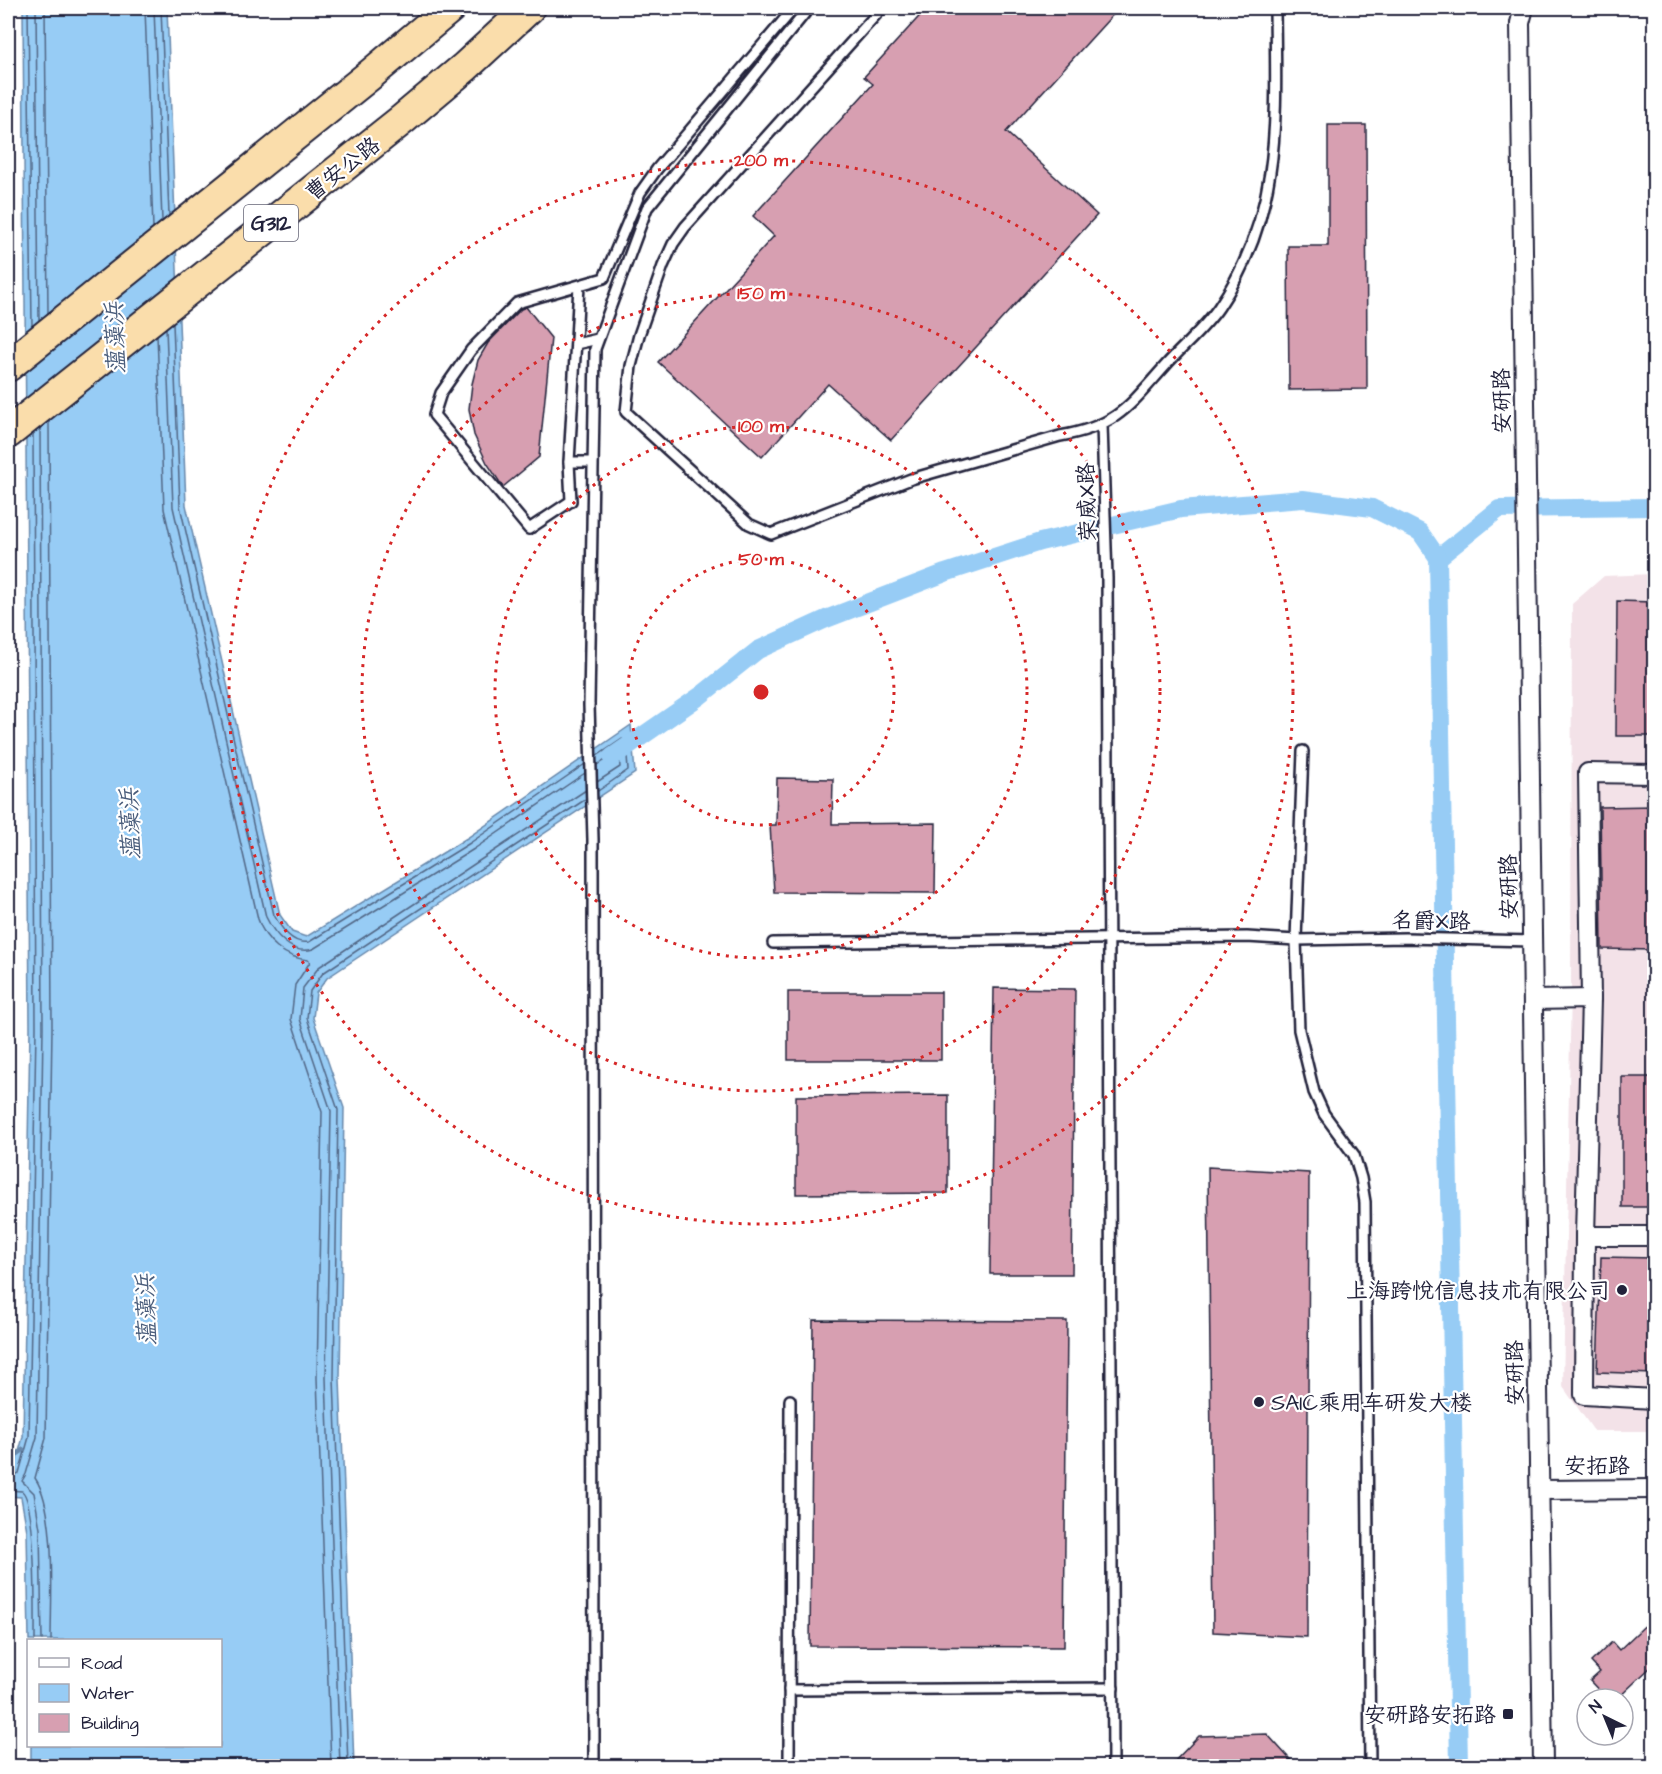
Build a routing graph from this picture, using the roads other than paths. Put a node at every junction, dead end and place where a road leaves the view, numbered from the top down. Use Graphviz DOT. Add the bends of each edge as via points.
graph roads {
  1 [pos="450,8"];
  2 [pos="530,8"];
  3 [pos="794,8"];
  4 [pos="809,8"];
  5 [pos="882,8"];
  6 [pos="1275,8"];
  7 [pos="1524,8"];
  8 [pos="579,286"];
  9 [pos="598,339"];
  10 [pos="576,344"];
  11 [pos="8,366"];
  12 [pos="1102,425"];
  13 [pos="8,432"];
  14 [pos="569,462"];
  15 [pos="593,462"];
  16 [pos="1303,751"];
  17 [pos="1654,774"];
  18 [pos="1108,939"];
  19 [pos="1296,940"];
  20 [pos="1532,941"];
  21 [pos="772,943"];
  22 [pos="1591,999"];
  23 [pos="1533,1000"];
  24 [pos="1585,1236"];
  25 [pos="1654,1236"];
  26 [pos="1654,1399"];
  27 [pos="790,1400"];
  28 [pos="1654,1489"];
  29 [pos="1540,1490"];
  30 [pos="1113,1688"];
  31 [pos="789,1690"];
  32 [pos="594,1767"];
  33 [pos="789,1767"];
  34 [pos="1113,1767"];
  35 [pos="1370,1767"];
  36 [pos="1543,1767"];
  1 -- 11 [label="highway, G312"];
  2 -- 13 [label="highway, 曹安公路 / G312" via="403,119"];
  3 -- 8 [label="lane" via="640,193 604,278"];
  4 -- 9 [label="lane" via="647,208"];
  5 -- 12 [label="lane" via="673,244 633,356 626,412 749,524 771,534 911,478"];
  6 -- 12 [label="lane" via="1276,127 1260,224 1218,308 1124,411"];
  7 -- 20 [label="street, 安研路" via="1520,23"];
  8 -- 10 [label="lane"];
  8 -- 14 [label="lane" via="517,303 471,350 441,393 434,415 529,529 571,501"];
  9 -- 10 [label="lane"];
  9 -- 15 [label="lane"];
  10 -- 14 [label="lane"];
  12 -- 18 [label="lane, 荣威X路" via="1107,578"];
  14 -- 15 [label="lane"];
  15 -- 32 [label="lane" via="589,705 593,839"];
  16 -- 19 [label="lane"];
  17 -- 22 [label="street" via="1588,773"];
  18 -- 19 [label="lane, 名爵X路"];
  18 -- 21 [label="lane, 名爵X路"];
  18 -- 30 [label="lane, 荣威X路"];
  19 -- 20 [label="lane, 名爵X路"];
  19 -- 35 [label="lane" via="1299,1030 1306,1064 1324,1114 1354,1155 1365,1202"];
  20 -- 23 [label="street, 安研路"];
  22 -- 23 [label="street"];
  22 -- 24 [label="street"];
  23 -- 29 [label="street, 安研路"];
  24 -- 25 [label="street"];
  24 -- 26 [label="street" via="1584,1395"];
  27 -- 31 [label="lane"];
  28 -- 29 [label="street, 安拓路"];
  29 -- 36 [label="street, 安研路"];
  30 -- 31 [label="lane"];
  30 -- 34 [label="lane, 荣威X路"];
  31 -- 33 [label="lane"];
}
